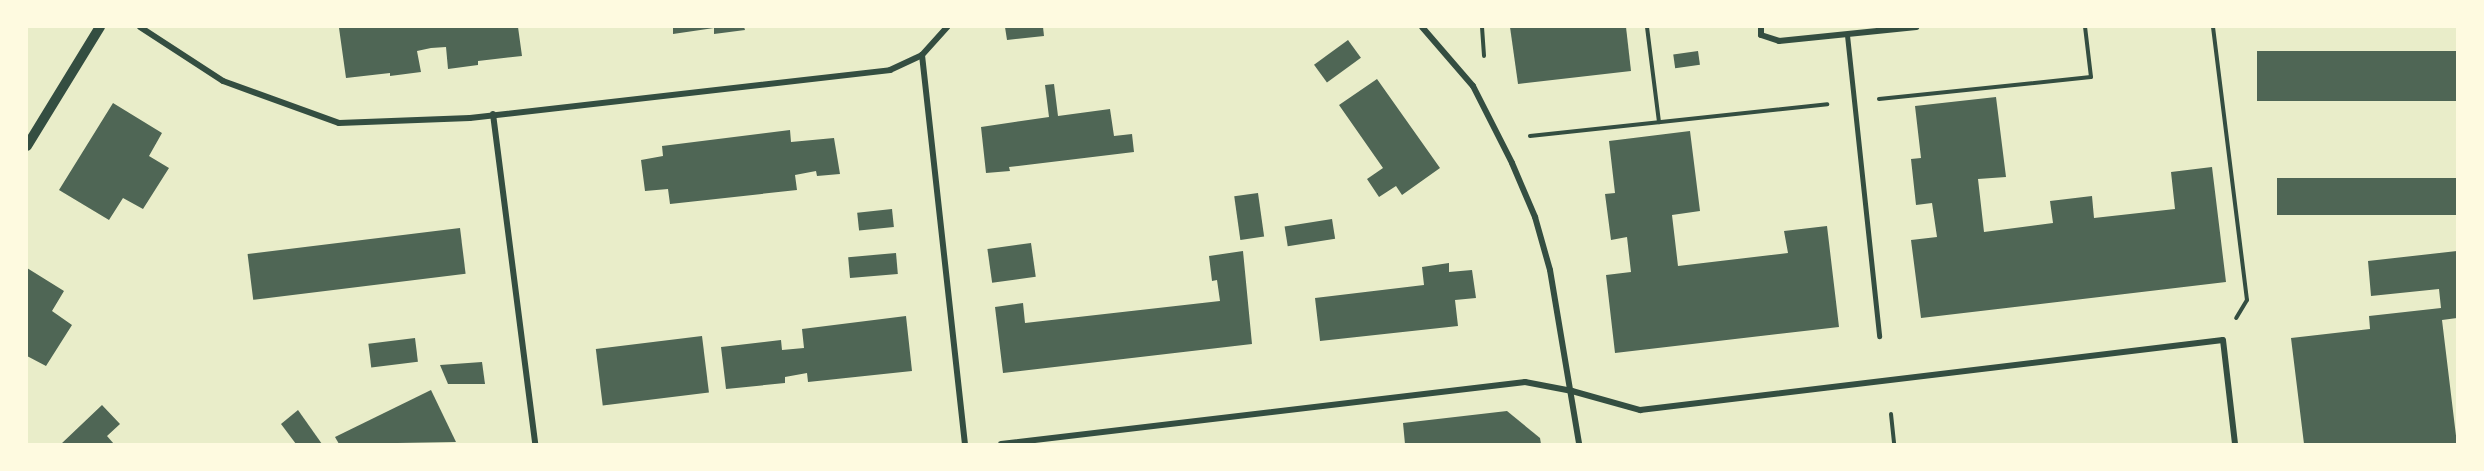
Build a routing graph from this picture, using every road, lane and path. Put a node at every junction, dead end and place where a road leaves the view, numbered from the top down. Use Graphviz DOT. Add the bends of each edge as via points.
graph roads {
  1 [pos="100,27"];
  2 [pos="140,27"];
  3 [pos="947,27"];
  4 [pos="1422,27"];
  5 [pos="1482,27"];
  6 [pos="1647,27"];
  7 [pos="1761,27"];
  8 [pos="1916,27"];
  9 [pos="2085,27"];
  10 [pos="2213,27"];
  11 [pos="1861,30"];
  12 [pos="1847,35"];
  13 [pos="922,55"];
  14 [pos="1485,63"];
  15 [pos="1853,102"];
  16 [pos="493,114"];
  17 [pos="1659,122"];
  18 [pos="1530,136"];
  19 [pos="27,146"];
  20 [pos="2247,300"];
  21 [pos="1879,336"];
  22 [pos="1572,391"];
  23 [pos="1891,414"];
  24 [pos="535,444"];
  25 [pos="965,444"];
  26 [pos="1001,444"];
  27 [pos="1580,444"];
  28 [pos="1894,444"];
  29 [pos="2235,444"];
  1 -- 19 [label="street"];
  2 -- 16 [label="street" via="223,81 339,123"];
  3 -- 13 [label="street"];
  4 -- 22 [label="street" via="1473,86 1526,198 1550,270"];
  5 -- 14 [label="path"];
  6 -- 17 [label="path"];
  7 -- 12 [label="street" via="1761,35 1779,41"];
  8 -- 11 [label="street"];
  9 -- 15 [label="path" via="2091,77"];
  10 -- 20 [label="path"];
  11 -- 12 [label="street"];
  12 -- 15 [label="street"];
  13 -- 16 [label="street" via="890,70"];
  13 -- 25 [label="street"];
  15 -- 17 [label="path"];
  15 -- 21 [label="street"];
  16 -- 24 [label="street"];
  17 -- 18 [label="path"];
  22 -- 26 [label="street" via="1525,382"];
  22 -- 27 [label="street"];
  22 -- 29 [label="street" via="1640,410 2223,340"];
  23 -- 28 [label="path"];
}
